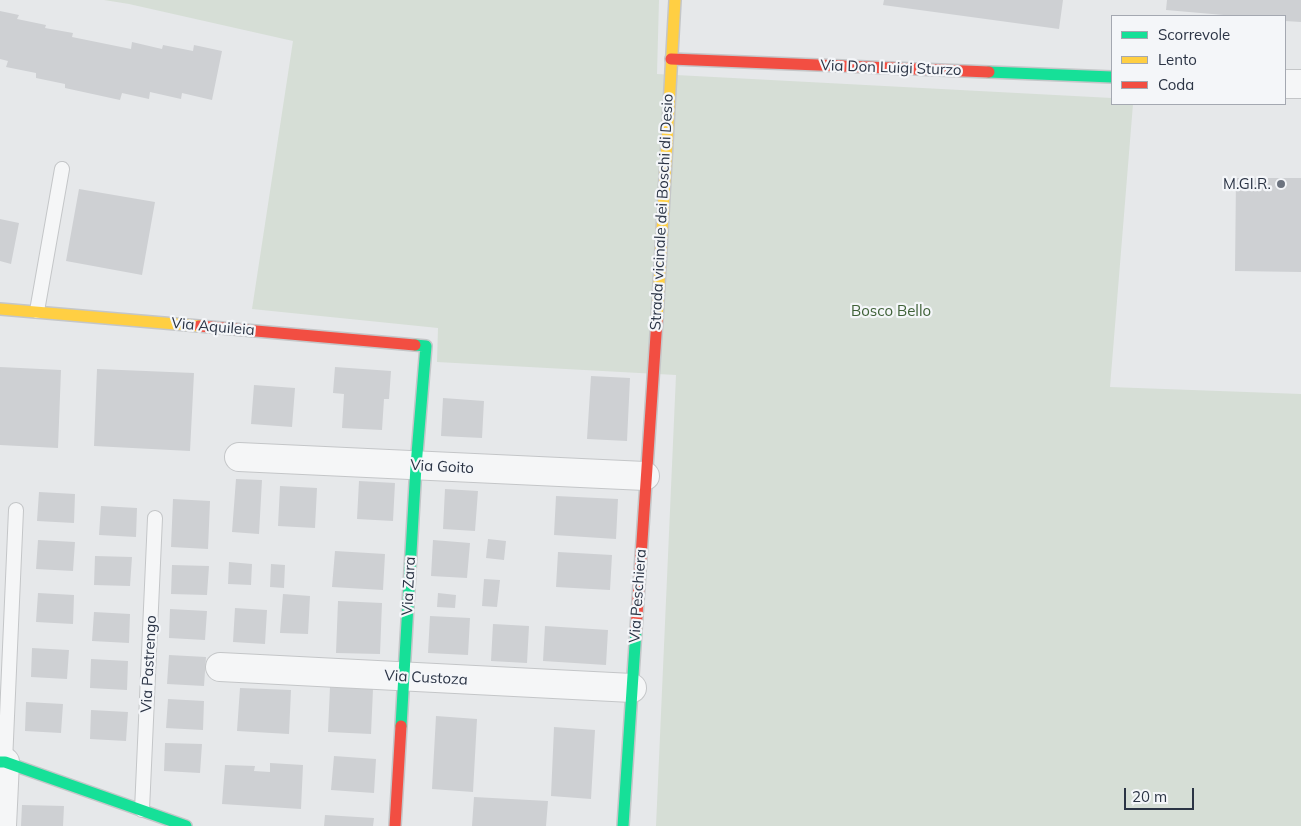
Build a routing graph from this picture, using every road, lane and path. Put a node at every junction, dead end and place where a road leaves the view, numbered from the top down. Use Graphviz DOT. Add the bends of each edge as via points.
graph roads {
  1 [pos="675,0"];
  2 [pos="671,59"];
  3 [pos="1111,77"];
  4 [pos="1286,84"];
  5 [pos="1301,84"];
  6 [pos="62,169"];
  7 [pos="0,309"];
  8 [pos="37,311"];
  9 [pos="426,346"];
  10 [pos="652,366"];
  11 [pos="239,457"];
  12 [pos="416,466"];
  13 [pos="645,476"];
  14 [pos="16,510"];
  15 [pos="155,518"];
  16 [pos="220,667"];
  17 [pos="404,677"];
  18 [pos="632,688"];
  19 [pos="2,762"];
  20 [pos="142,810"];
  21 [pos="2,826"];
  22 [pos="186,826"];
  23 [pos="395,826"];
  24 [pos="623,826"];
  1 -- 2 [label="street, Strada vicinale dei Boschi di Desio"];
  2 -- 3 [label="street, Via Don Luigi Sturzo"];
  2 -- 10 [label="street, Strada vicinale dei Boschi di Desio"];
  4 -- 5 [label="street"];
  6 -- 8 [label="lane"];
  7 -- 8 [label="street, Via Aquileia"];
  8 -- 9 [label="street, Via Aquileia"];
  9 -- 12 [label="street, Via Zara"];
  10 -- 13 [label="street, Via Peschiera"];
  11 -- 12 [label="street, Via Goito"];
  12 -- 13 [label="street, Via Goito"];
  12 -- 17 [label="street, Via Zara"];
  13 -- 18 [label="street, Via Peschiera"];
  14 -- 19 [label="lane"];
  15 -- 20 [label="lane, Via Pastrengo"];
  16 -- 17 [label="street, Via Custoza"];
  17 -- 18 [label="street, Via Custoza"];
  17 -- 23 [label="street, Via Zara"];
  18 -- 24 [label="street, Via Peschiera"];
  19 -- 20 [label="street"];
  19 -- 21 [label="street"];
  20 -- 22 [label="street"];
}
